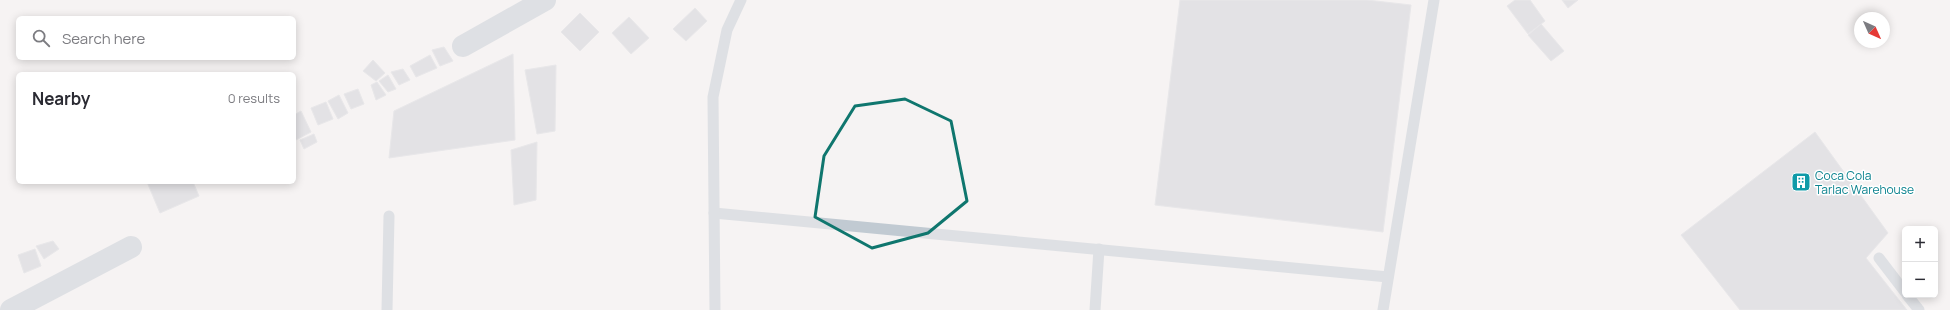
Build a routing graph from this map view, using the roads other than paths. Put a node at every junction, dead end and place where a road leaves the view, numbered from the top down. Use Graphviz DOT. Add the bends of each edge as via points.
graph roads {
  1 [pos="545,0"];
  2 [pos="741,0"];
  3 [pos="1434,0"];
  4 [pos="463,46"];
  5 [pos="714,213"];
  6 [pos="389,216"];
  7 [pos="131,247"];
  8 [pos="1099,249"];
  9 [pos="1879,258"];
  10 [pos="1388,277"];
  11 [pos="1902,288"];
  12 [pos="1909,298"];
  13 [pos="11,310"];
  14 [pos="387,310"];
  15 [pos="715,310"];
  16 [pos="1095,310"];
  17 [pos="1383,310"];
  18 [pos="1919,310"];
  1 -- 4 [label="street"];
  2 -- 5 [label="lane" via="727,30 713,97"];
  3 -- 10 [label="lane"];
  5 -- 8 [label="lane"];
  5 -- 15 [label="lane"];
  6 -- 14 [label="lane"];
  7 -- 13 [label="street"];
  8 -- 10 [label="lane"];
  8 -- 16 [label="lane"];
  9 -- 11 [label="lane"];
  10 -- 17 [label="lane"];
  12 -- 18 [label="lane"];
}
